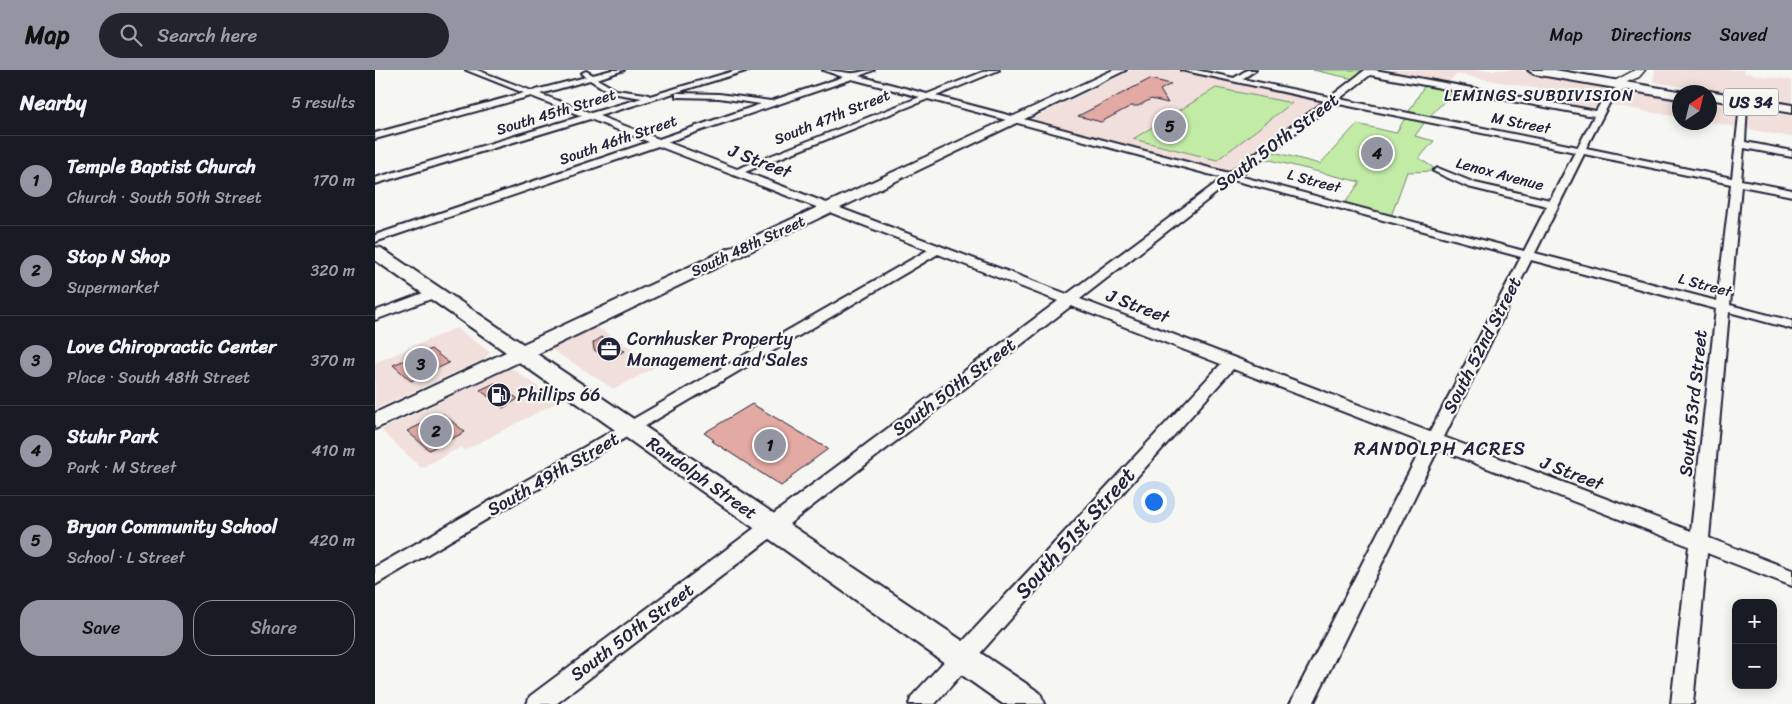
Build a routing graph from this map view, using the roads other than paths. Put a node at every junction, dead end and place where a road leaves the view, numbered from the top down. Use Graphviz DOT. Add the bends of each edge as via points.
graph roads {
  1 [pos="470,70"];
  2 [pos="583,70"];
  3 [pos="619,70"];
  4 [pos="745,70"];
  5 [pos="827,70"];
  6 [pos="870,70"];
  7 [pos="995,70"];
  8 [pos="1121,70"];
  9 [pos="1185,70"];
  10 [pos="1252,70"];
  11 [pos="1534,70"];
  12 [pos="1559,70"];
  13 [pos="1369,71"];
  14 [pos="851,77"];
  15 [pos="591,78"];
  16 [pos="1235,80"];
  17 [pos="1626,82"];
  18 [pos="1672,89"];
  19 [pos="1672,93"];
  20 [pos="532,94"];
  21 [pos="662,95"];
  22 [pos="1717,96"];
  23 [pos="927,97"];
  24 [pos="1332,100"];
  25 [pos="1717,101"];
  26 [pos="773,103"];
  27 [pos="1744,106"];
  28 [pos="1792,109"];
  29 [pos="1599,114"];
  30 [pos="1792,114"];
  31 [pos="591,116"];
  32 [pos="1016,120"];
  33 [pos="375,136"];
  34 [pos="659,142"];
  35 [pos="1739,144"];
  36 [pos="1581,150"];
  37 [pos="1792,154"];
  38 [pos="1438,171"];
  39 [pos="737,172"];
  40 [pos="1232,176"];
  41 [pos="375,181"];
  42 [pos="1736,182"];
  43 [pos="1792,193"];
  44 [pos="1554,204"];
  45 [pos="829,208"];
  46 [pos="375,239"];
  47 [pos="937,250"];
  48 [pos="375,252"];
  49 [pos="1528,255"];
  50 [pos="434,293"];
  51 [pos="1069,300"];
  52 [pos="1723,307"];
  53 [pos="375,316"];
  54 [pos="1792,325"];
  55 [pos="521,353"];
  56 [pos="1231,362"];
  57 [pos="375,422"];
  58 [pos="630,429"];
  59 [pos="1434,440"];
  60 [pos="772,526"];
  61 [pos="1699,542"];
  62 [pos="375,577"];
  63 [pos="1792,578"];
  64 [pos="962,658"];
  65 [pos="538,704"];
  66 [pos="920,704"];
  67 [pos="1029,704"];
  68 [pos="1301,704"];
  69 [pos="1682,704"];
  1 -- 20 [label="street, J Street"];
  2 -- 15 [label="street"];
  3 -- 15 [label="street"];
  4 -- 21 [label="street, South 45th Street"];
  5 -- 14 [label="street, L Street"];
  6 -- 14 [label="street, South 46th Street"];
  7 -- 23 [label="street, South 47th Street"];
  8 -- 32 [label="main road, South 48th Street"];
  9 -- 16 [label="street, M Street"];
  10 -- 16 [label="street"];
  11 -- 17 [label="main road"];
  12 -- 17 [label="main road"];
  13 -- 24 [label="street, South 50th Street"];
  13 -- 29 [label="street"];
  14 -- 23 [label="street, L Street"];
  14 -- 26 [label="street, South 46th Street"];
  15 -- 20 [label="street"];
  15 -- 21 [label="street" via="613,92"];
  16 -- 24 [label="street, M Street"];
  17 -- 18 [label="main road"];
  17 -- 19 [label="main road"];
  17 -- 29 [label="street, South 52nd Street"];
  20 -- 31 [label="street, J Street"];
  20 -- 33 [label="street"];
  21 -- 26 [label="street" via="719,96"];
  21 -- 31 [label="street, South 45th Street"];
  22 -- 28 [label="main road, US 34"];
  23 -- 32 [label="street, L Street"];
  23 -- 39 [label="street, South 47th Street"];
  24 -- 36 [label="street, M Street"];
  24 -- 40 [label="street, South 50th Street"];
  25 -- 27 [label="main road, US 34"];
  26 -- 34 [label="street, South 46th Street"];
  27 -- 30 [label="main road, US 34"];
  27 -- 35 [label="street, South 53rd Street"];
  29 -- 36 [label="street, South 52nd Street"];
  31 -- 34 [label="street, J Street"];
  31 -- 41 [label="street, South 45th Street"];
  32 -- 40 [label="street, L Street"];
  32 -- 45 [label="main road, South 48th Street"];
  34 -- 39 [label="street, J Street"];
  34 -- 46 [label="street, South 46th Street"];
  35 -- 37 [label="street"];
  35 -- 42 [label="street, South 53rd Street"];
  36 -- 42 [label="street, M Street"];
  36 -- 44 [label="street, South 52nd Street"];
  38 -- 44 [label="street, Lenox Avenue" via="1472,185"];
  39 -- 45 [label="street, J Street"];
  40 -- 49 [label="street, L Street"];
  40 -- 51 [label="street, South 50th Street"];
  42 -- 43 [label="street, M Street"];
  42 -- 52 [label="street, South 53rd Street"];
  44 -- 49 [label="street, South 52nd Street"];
  45 -- 47 [label="street, J Street"];
  45 -- 55 [label="main road, South 48th Street"];
  47 -- 51 [label="street, J Street"];
  47 -- 58 [label="street, South 49th Street"];
  48 -- 50 [label="main road, Randolph Street"];
  49 -- 52 [label="street, L Street"];
  49 -- 59 [label="street, South 52nd Street"];
  50 -- 53 [label="street"];
  50 -- 55 [label="main road, Randolph Street"];
  51 -- 56 [label="street, J Street"];
  51 -- 60 [label="street, South 50th Street"];
  52 -- 54 [label="street, L Street"];
  52 -- 61 [label="street, South 53rd Street"];
  55 -- 57 [label="main road, South 48th Street"];
  55 -- 58 [label="main road, Randolph Street"];
  56 -- 59 [label="street, J Street"];
  56 -- 64 [label="street, South 51st Street"];
  58 -- 60 [label="main road, Randolph Street"];
  58 -- 62 [label="street, South 49th Street"];
  59 -- 61 [label="street, J Street"];
  59 -- 68 [label="street, South 52nd Street"];
  60 -- 64 [label="main road, Randolph Street"];
  60 -- 65 [label="street, South 50th Street"];
  61 -- 63 [label="street, J Street"];
  61 -- 69 [label="street, South 53rd Street"];
  64 -- 66 [label="street, South 51st Street"];
  64 -- 67 [label="main road, Randolph Street"];
}
